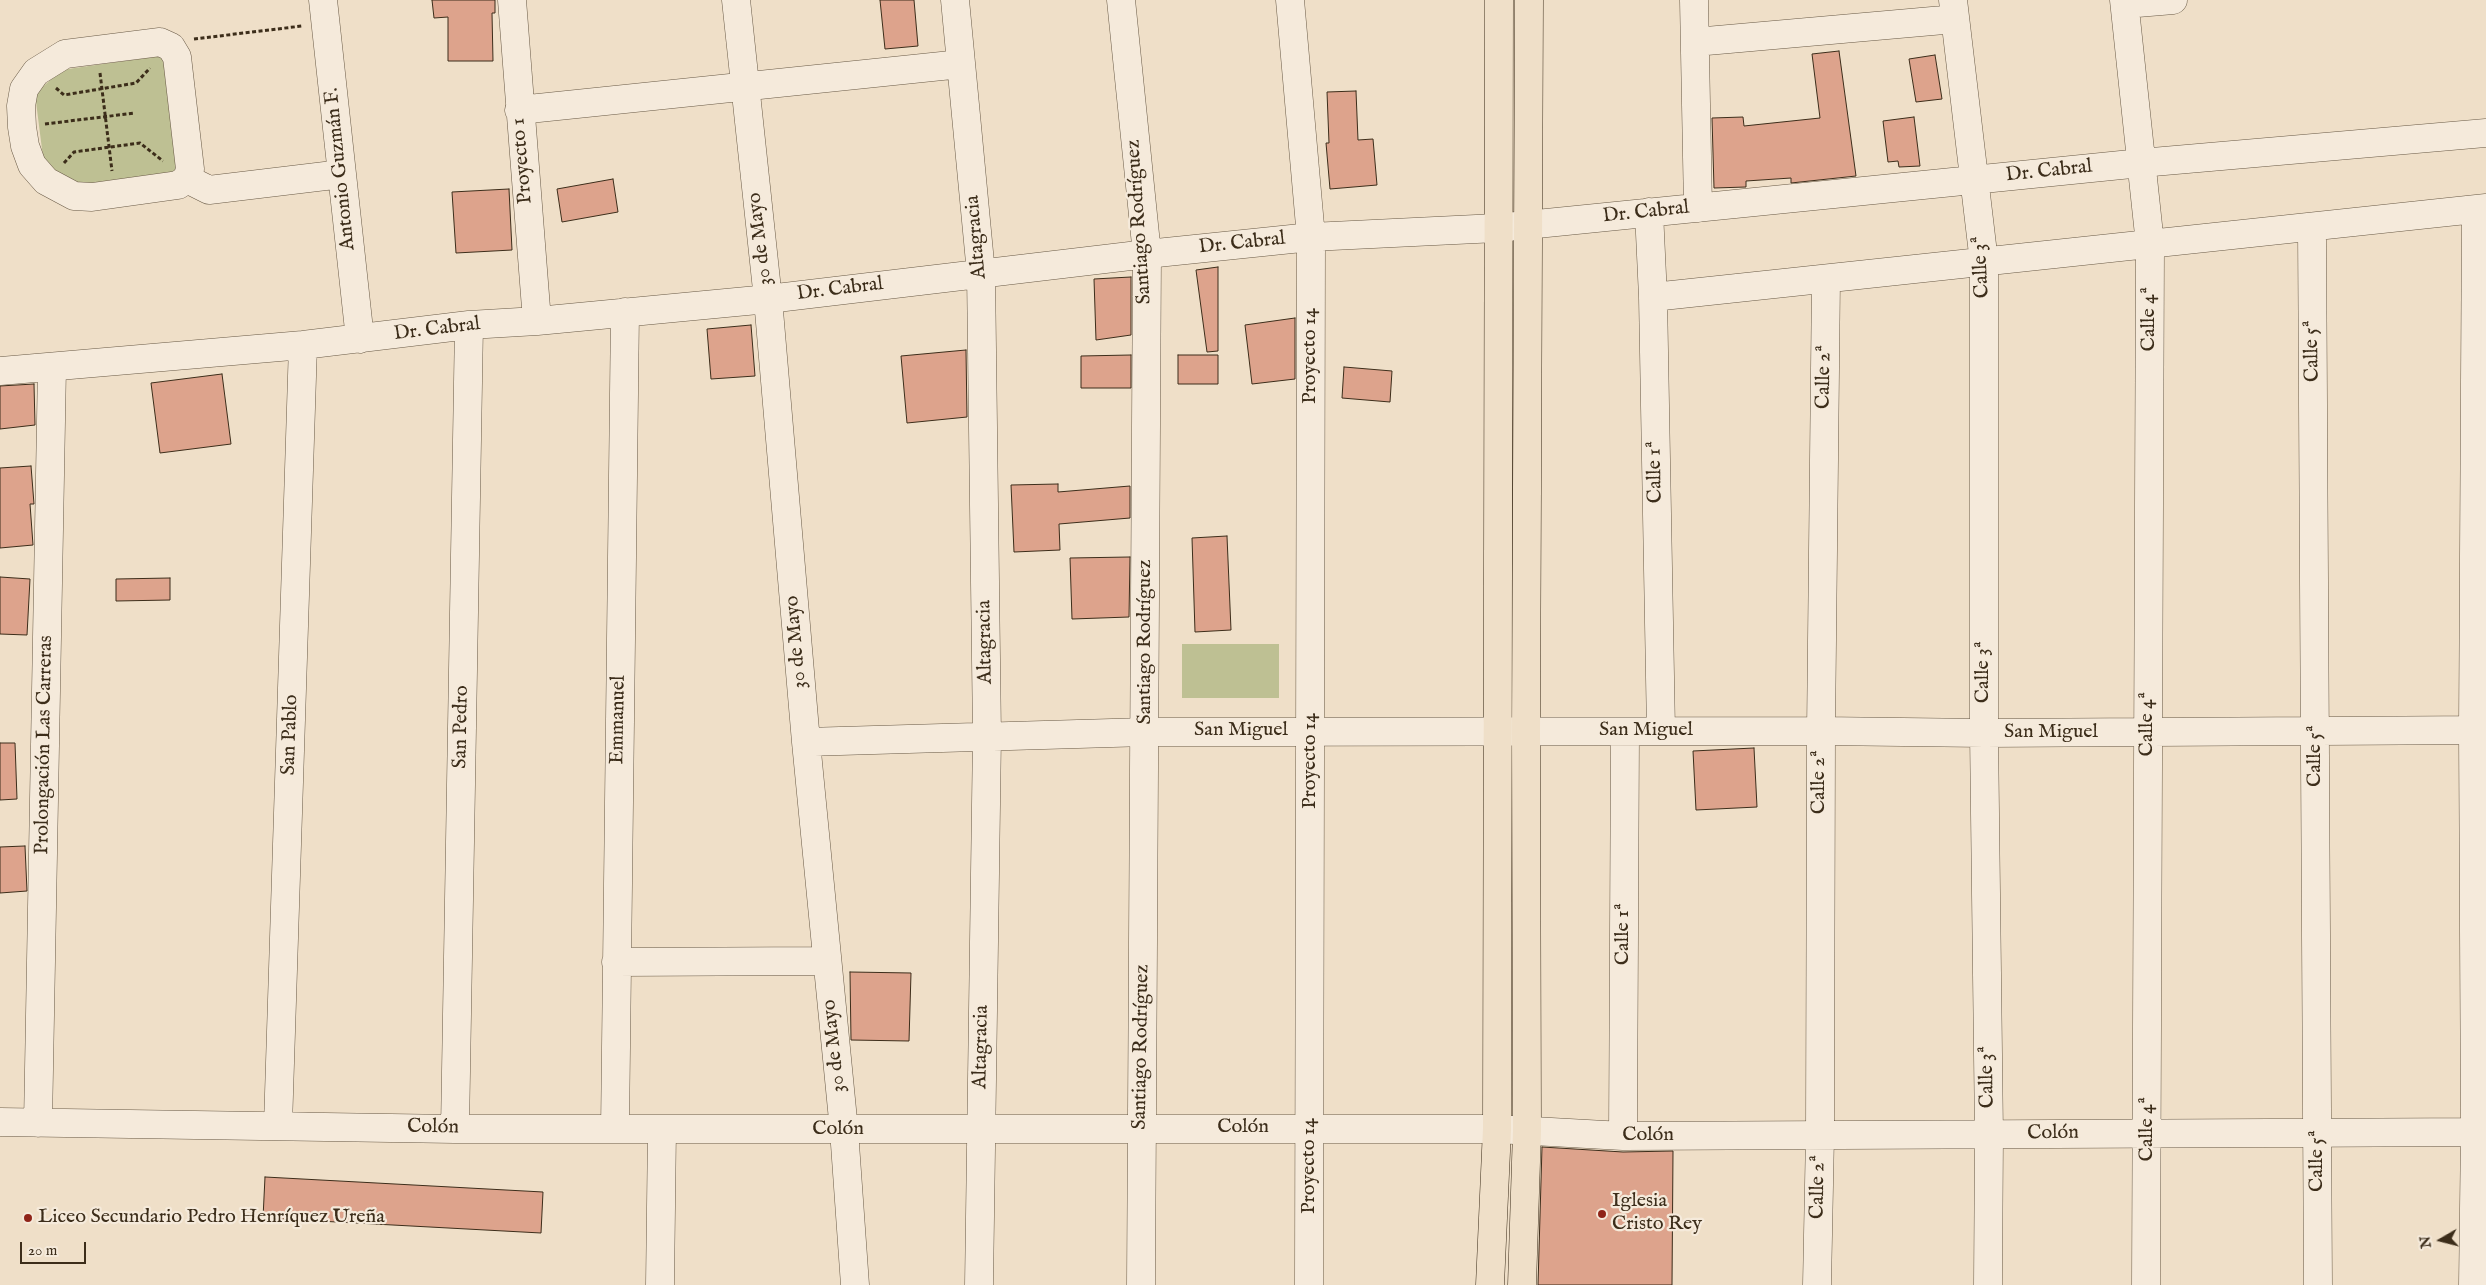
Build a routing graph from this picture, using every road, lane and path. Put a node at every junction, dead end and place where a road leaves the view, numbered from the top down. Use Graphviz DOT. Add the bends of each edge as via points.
graph roads {
  1 [pos="512,0"];
  2 [pos="736,0"];
  3 [pos="955,0"];
  4 [pos="1121,0"];
  5 [pos="1290,0"];
  6 [pos="1499,0"];
  7 [pos="1529,0"];
  8 [pos="1694,0"];
  9 [pos="2173,0"];
  10 [pos="2125,2"];
  11 [pos="1954,9"];
  12 [pos="324,12"];
  13 [pos="1695,42"];
  14 [pos="171,47"];
  15 [pos="961,64"];
  16 [pos="36,72"];
  17 [pos="744,85"];
  18 [pos="102,88"];
  19 [pos="519,110"];
  20 [pos="134,113"];
  21 [pos="105,117"];
  22 [pos="11,128"];
  23 [pos="2486,133"];
  24 [pos="109,146"];
  25 [pos="2141,163"];
  26 [pos="342,174"];
  27 [pos="187,179"];
  28 [pos="1973,180"];
  29 [pos="46,181"];
  30 [pos="1698,208"];
  31 [pos="2481,208"];
  32 [pos="1648,212"];
  33 [pos="1527,225"];
  34 [pos="2312,227"];
  35 [pos="1497,228"];
  36 [pos="1311,238"];
  37 [pos="2150,244"];
  38 [pos="1146,254"];
  39 [pos="1984,262"];
  40 [pos="981,273"];
  41 [pos="1826,279"];
  42 [pos="1653,297"];
  43 [pos="768,299"];
  44 [pos="625,312"];
  45 [pos="537,321"];
  46 [pos="468,325"];
  47 [pos="360,339"];
  48 [pos="303,345"];
  49 [pos="52,367"];
  50 [pos="0,371"];
  51 [pos="2479,730"];
  52 [pos="1311,731"];
  53 [pos="1661,731"];
  54 [pos="1820,731"];
  55 [pos="2316,731"];
  56 [pos="1146,732"];
  57 [pos="1497,732"];
  58 [pos="1526,732"];
  59 [pos="1625,732"];
  60 [pos="2148,732"];
  61 [pos="1984,734"];
  62 [pos="987,736"];
  63 [pos="806,742"];
  64 [pos="616,962"];
  65 [pos="826,962"];
  66 [pos="0,1122"];
  67 [pos="38,1123"];
  68 [pos="278,1125"];
  69 [pos="1141,1127"];
  70 [pos="1310,1128"];
  71 [pos="455,1129"];
  72 [pos="615,1129"];
  73 [pos="662,1129"];
  74 [pos="1497,1129"];
  75 [pos="844,1130"];
  76 [pos="980,1130"];
  77 [pos="1527,1131"];
  78 [pos="2480,1132"];
  79 [pos="2148,1133"];
  80 [pos="2318,1133"];
  81 [pos="1989,1134"];
  82 [pos="1820,1135"];
  83 [pos="1623,1136"];
  84 [pos="660,1285"];
  85 [pos="855,1285"];
  86 [pos="979,1285"];
  87 [pos="1142,1285"];
  88 [pos="1309,1285"];
  89 [pos="1490,1285"];
  90 [pos="1522,1285"];
  91 [pos="1817,1285"];
  92 [pos="1988,1285"];
  93 [pos="2146,1285"];
  94 [pos="2318,1285"];
  95 [pos="2473,1285"];
  1 -- 19 [label="street, Proyecto 1"];
  2 -- 17 [label="street, 30 de Mayo"];
  3 -- 15 [label="street, Altagracia"];
  4 -- 38 [label="street, Santiago Rodríguez"];
  5 -- 36 [label="street, Proyecto 14"];
  6 -- 35 [label="main road"];
  7 -- 33 [label="main road"];
  8 -- 13 [label="street"];
  9 -- 10 [label="street"];
  10 -- 25 [label="street, Calle 4ª"];
  11 -- 13 [label="street"];
  11 -- 28 [label="street, Calle 3ª"];
  12 -- 14 [label="path" via="190,40"];
  12 -- 26 [label="street, Antonio Guzmán F."];
  13 -- 30 [label="street"];
  14 -- 16 [label="street" via="160,42 65,54"];
  14 -- 18 [label="path" via="136,83"];
  14 -- 27 [label="street" via="177,57 190,170"];
  15 -- 17 [label="street"];
  15 -- 40 [label="street, Altagracia"];
  16 -- 18 [label="path" via="64,94"];
  16 -- 22 [label="street" via="24,89"];
  17 -- 19 [label="street"];
  17 -- 43 [label="street, 30 de Mayo"];
  18 -- 21 [label="path"];
  19 -- 45 [label="street, Proyecto 1"];
  20 -- 21 [label="path"];
  21 -- 22 [label="path"];
  21 -- 24 [label="path"];
  22 -- 29 [label="street" via="25,146 32,165"];
  23 -- 25 [label="street, Dr. Cabral"];
  24 -- 27 [label="path" via="140,144"];
  24 -- 29 [label="path" via="74,152"];
  25 -- 28 [label="street, Dr. Cabral"];
  25 -- 37 [label="street, Calle 4ª"];
  26 -- 27 [label="street" via="209,190"];
  26 -- 47 [label="street, Antonio Guzmán F."];
  27 -- 29 [label="street" via="178,185 92,197 74,196"];
  28 -- 30 [label="street, Dr. Cabral"];
  28 -- 39 [label="street, Calle 3ª"];
  30 -- 32 [label="street, Dr. Cabral"];
  31 -- 34 [label="street"];
  31 -- 51 [label="street"];
  32 -- 33 [label="street, Dr. Cabral"];
  32 -- 42 [label="street, Calle 1ª"];
  33 -- 35 [label="street, Dr. Cabral"];
  33 -- 58 [label="main road"];
  34 -- 37 [label="street"];
  34 -- 55 [label="street, Calle 5ª"];
  35 -- 36 [label="street, Dr. Cabral"];
  35 -- 57 [label="main road"];
  36 -- 38 [label="street, Dr. Cabral"];
  36 -- 52 [label="street, Proyecto 14"];
  37 -- 39 [label="street"];
  37 -- 60 [label="street, Calle 4ª"];
  38 -- 40 [label="street, Dr. Cabral"];
  38 -- 56 [label="street, Santiago Rodríguez"];
  39 -- 41 [label="street"];
  39 -- 61 [label="street, Calle 3ª"];
  40 -- 43 [label="street, Dr. Cabral"];
  40 -- 62 [label="street, Altagracia"];
  41 -- 42 [label="street"];
  41 -- 54 [label="street, Calle 2ª"];
  42 -- 53 [label="street, Calle 1ª"];
  43 -- 44 [label="street, Dr. Cabral"];
  43 -- 63 [label="street, 30 de Mayo"];
  44 -- 45 [label="street, Dr. Cabral"];
  44 -- 64 [label="street, Emmanuel"];
  45 -- 46 [label="street, Dr. Cabral"];
  46 -- 47 [label="street, Dr. Cabral"];
  46 -- 71 [label="street, San Pedro"];
  47 -- 48 [label="street, Dr. Cabral"];
  48 -- 49 [label="street, Dr. Cabral"];
  48 -- 68 [label="street, San Pablo"];
  49 -- 50 [label="street, Dr. Cabral"];
  49 -- 67 [label="street, Prolongación Las Carreras"];
  51 -- 55 [label="street, San Miguel"];
  51 -- 78 [label="street"];
  52 -- 56 [label="street, San Miguel"];
  52 -- 57 [label="street, San Miguel"];
  52 -- 70 [label="street, Proyecto 14"];
  53 -- 54 [label="street, San Miguel"];
  53 -- 59 [label="street, San Miguel"];
  54 -- 61 [label="street, San Miguel"];
  54 -- 82 [label="street, Calle 2ª"];
  55 -- 60 [label="street, San Miguel"];
  55 -- 80 [label="street, Calle 5ª"];
  56 -- 62 [label="street, San Miguel"];
  56 -- 69 [label="street, Santiago Rodríguez"];
  57 -- 58 [label="street, San Miguel"];
  57 -- 74 [label="main road"];
  58 -- 59 [label="street, San Miguel"];
  58 -- 77 [label="main road"];
  59 -- 83 [label="street, Calle 1ª"];
  60 -- 61 [label="street, San Miguel"];
  60 -- 79 [label="street, Calle 4ª"];
  61 -- 81 [label="street, Calle 3ª"];
  62 -- 63 [label="street, San Miguel"];
  62 -- 76 [label="street, Altagracia"];
  63 -- 65 [label="street, 30 de Mayo"];
  64 -- 65 [label="street"];
  64 -- 72 [label="street, Emmanuel"];
  65 -- 75 [label="street, 30 de Mayo"];
  66 -- 67 [label="street, Colón"];
  67 -- 68 [label="street, Colón"];
  68 -- 71 [label="street, Colón"];
  69 -- 70 [label="street, Colón"];
  69 -- 76 [label="street, Colón"];
  69 -- 87 [label="street, Santiago Rodríguez"];
  70 -- 74 [label="street, Colón"];
  70 -- 88 [label="street, Proyecto 14"];
  71 -- 72 [label="street, Colón"];
  72 -- 73 [label="street, Colón"];
  73 -- 75 [label="street, Colón"];
  73 -- 84 [label="street"];
  74 -- 77 [label="street, Colón"];
  74 -- 89 [label="main road"];
  75 -- 76 [label="street, Colón"];
  75 -- 85 [label="street, 30 de Mayo"];
  76 -- 86 [label="street, Altagracia"];
  77 -- 83 [label="street, Colón"];
  77 -- 90 [label="main road"];
  78 -- 80 [label="street, Colón"];
  78 -- 95 [label="street"];
  79 -- 80 [label="street, Colón"];
  79 -- 81 [label="street, Colón"];
  79 -- 93 [label="street, Calle 4ª"];
  80 -- 94 [label="street, Calle 5ª"];
  81 -- 82 [label="street, Colón"];
  81 -- 92 [label="street, Calle 3ª"];
  82 -- 83 [label="street, Colón"];
  82 -- 91 [label="street, Calle 2ª"];
}
